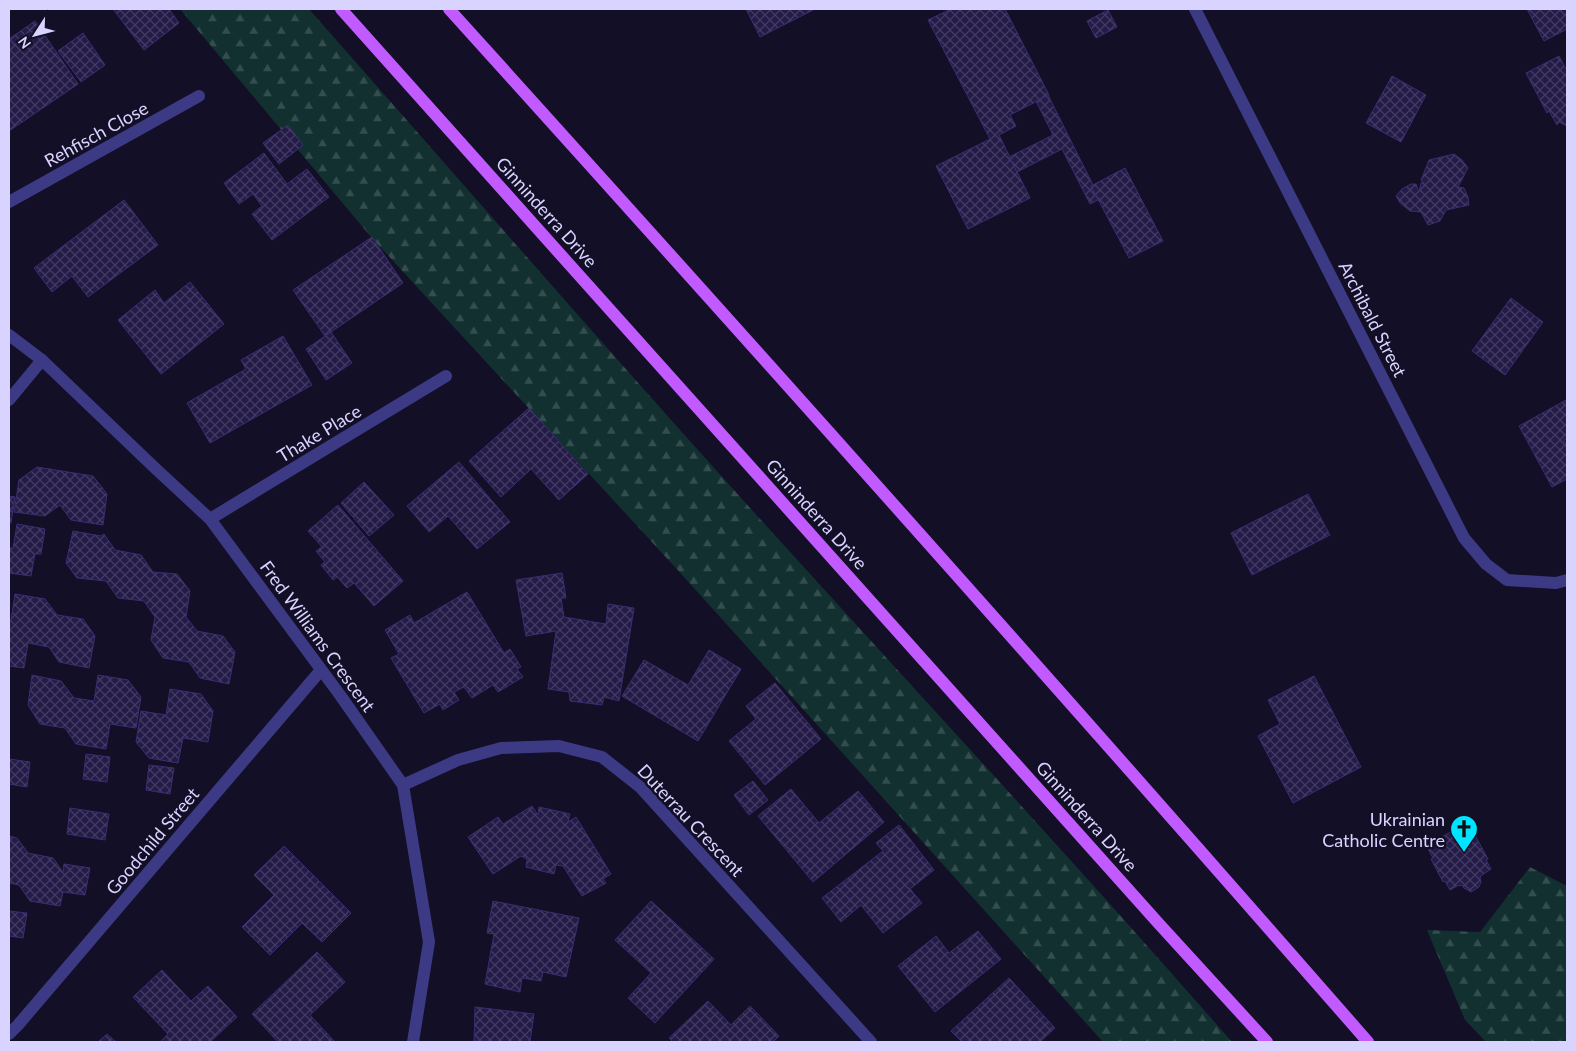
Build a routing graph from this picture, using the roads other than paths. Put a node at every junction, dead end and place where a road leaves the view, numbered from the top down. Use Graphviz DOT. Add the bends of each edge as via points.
graph roads {
  1 [pos="341,9"];
  2 [pos="449,9"];
  3 [pos="1195,9"];
  4 [pos="200,96"];
  5 [pos="9,202"];
  6 [pos="9,335"];
  7 [pos="42,360"];
  8 [pos="446,376"];
  9 [pos="9,400"];
  10 [pos="210,519"];
  11 [pos="1567,580"];
  12 [pos="321,670"];
  13 [pos="403,785"];
  14 [pos="9,1034"];
  15 [pos="413,1042"];
  16 [pos="871,1042"];
  17 [pos="1267,1042"];
  18 [pos="1368,1042"];
  1 -- 17 [label="main road, Ginninderra Drive"];
  2 -- 18 [label="main road" via="728,317"];
  3 -- 11 [label="street, Archibald Street" via="1464,538 1486,564 1507,580 1556,583"];
  4 -- 5 [label="street, Rehfisch Close"];
  6 -- 7 [label="street, Fred Williams Crescent"];
  7 -- 9 [label="street"];
  7 -- 10 [label="street, Fred Williams Crescent"];
  8 -- 10 [label="street, Thake Place"];
  10 -- 12 [label="street, Fred Williams Crescent"];
  12 -- 13 [label="street, Fred Williams Crescent"];
  12 -- 14 [label="street, Goodchild Street"];
  13 -- 15 [label="street, Fred Williams Crescent" via="429,942"];
  13 -- 16 [label="street, Duterrau Crescent" via="458,760 501,748 559,746 602,757 640,787"];
}
